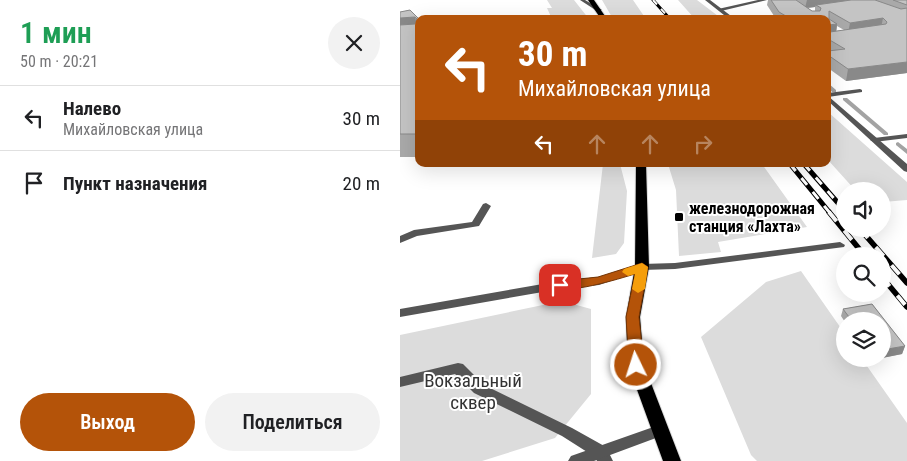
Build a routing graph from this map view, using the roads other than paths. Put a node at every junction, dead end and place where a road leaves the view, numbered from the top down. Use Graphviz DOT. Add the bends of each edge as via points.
graph roads {
  1 [pos="582,0"];
  2 [pos="590,0"];
  3 [pos="707,0"];
  4 [pos="765,0"];
  5 [pos="721,9"];
  6 [pos="599,10"];
  7 [pos="602,15"];
  8 [pos="728,15"];
  9 [pos="860,91"];
  10 [pos="831,96"];
  11 [pos="831,99"];
  12 [pos="907,136"];
  13 [pos="874,140"];
  14 [pos="641,167"];
  15 [pos="907,169"];
  16 [pos="486,206"];
  17 [pos="400,240"];
  18 [pos="840,245"];
  19 [pos="642,267"];
  20 [pos="400,313"];
  21 [pos="400,382"];
  22 [pos="659,431"];
  23 [pos="603,456"];
  24 [pos="576,461"];
  25 [pos="672,461"];
  1 -- 6 [label="street"];
  2 -- 6 [label="main road"];
  3 -- 5 [label="street"];
  4 -- 5 [label="street"];
  5 -- 8 [label="street"];
  6 -- 7 [label="main road"];
  9 -- 10 [label="street"];
  11 -- 13 [label="street"];
  12 -- 13 [label="street"];
  13 -- 15 [label="street"];
  14 -- 19 [label="main road"];
  16 -- 17 [label="street" via="476,224 414,233"];
  18 -- 19 [label="street" via="675,266"];
  19 -- 20 [label="street" via="599,281"];
  19 -- 22 [label="main road" via="633,317 636,365"];
  21 -- 23 [label="street" via="458,368 479,390 567,432"];
  22 -- 23 [label="street"];
  22 -- 25 [label="main road"];
  23 -- 24 [label="street"];
}
